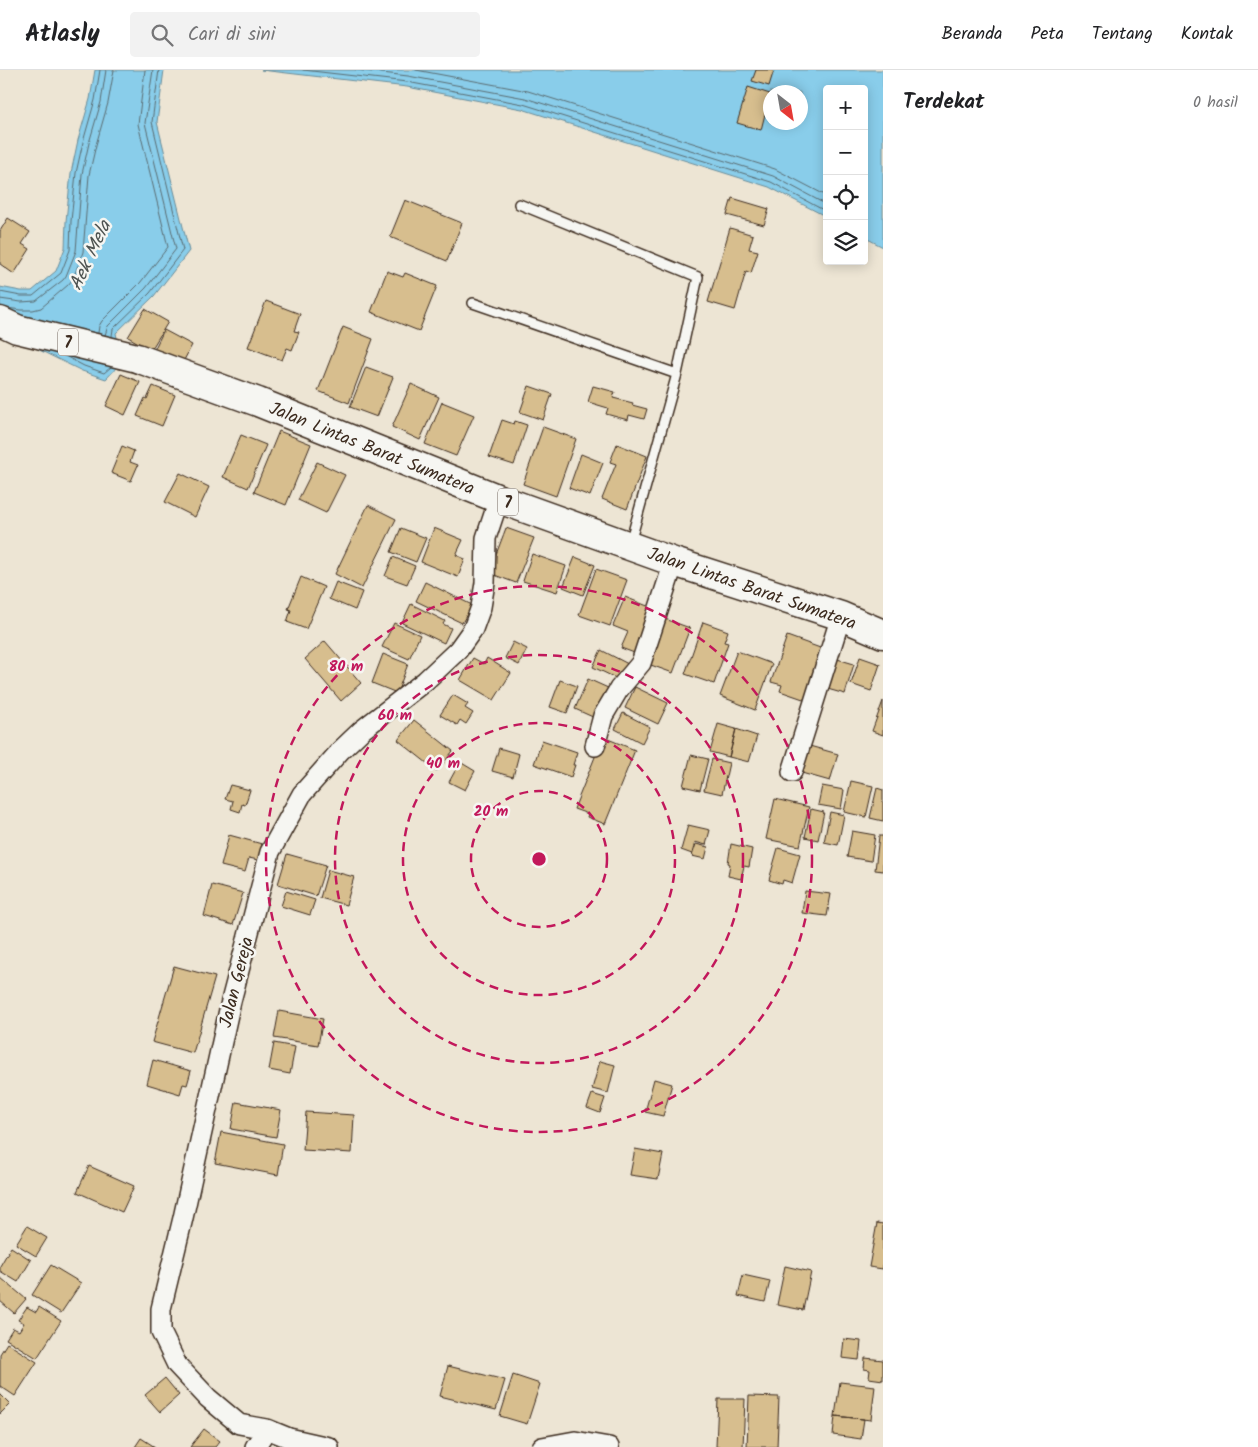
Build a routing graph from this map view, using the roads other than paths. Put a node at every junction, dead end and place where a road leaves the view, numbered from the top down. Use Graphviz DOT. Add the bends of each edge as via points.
graph roads {
  1 [pos="519,204"];
  2 [pos="473,303"];
  3 [pos="0,321"];
  4 [pos="677,374"];
  5 [pos="498,499"];
  6 [pos="630,546"];
  7 [pos="674,562"];
  8 [pos="841,616"];
  9 [pos="883,634"];
  10 [pos="595,746"];
  11 [pos="792,772"];
  12 [pos="267,1429"];
  13 [pos="255,1447"];
  14 [pos="329,1447"];
  15 [pos="542,1447"];
  16 [pos="609,1447"];
  1 -- 4 [label="lane" via="698,277"];
  2 -- 4 [label="lane"];
  3 -- 5 [label="highway, Jalan Lintas Barat Sumatera / 7" via="17,329 137,358 258,402"];
  4 -- 6 [label="lane"];
  5 -- 6 [label="highway, Jalan Lintas Barat Sumatera / 7"];
  5 -- 12 [label="street, Jalan Gereja" via="486,538 485,583 473,630 458,650 425,681 341,750 302,794 270,852 231,1001 161,1309 161,1332 177,1365 208,1398 239,1424"];
  6 -- 7 [label="highway, Jalan Lintas Barat Sumatera / 7"];
  7 -- 8 [label="highway, Jalan Lintas Barat Sumatera / 7"];
  7 -- 10 [label="street" via="641,662 603,716"];
  8 -- 9 [label="highway, Jalan Lintas Barat Sumatera / 7"];
  8 -- 11 [label="street"];
  12 -- 13 [label="street"];
  12 -- 14 [label="street, Jalan Gereja" via="289,1438"];
  15 -- 16 [label="street" via="575,1441"];
}
